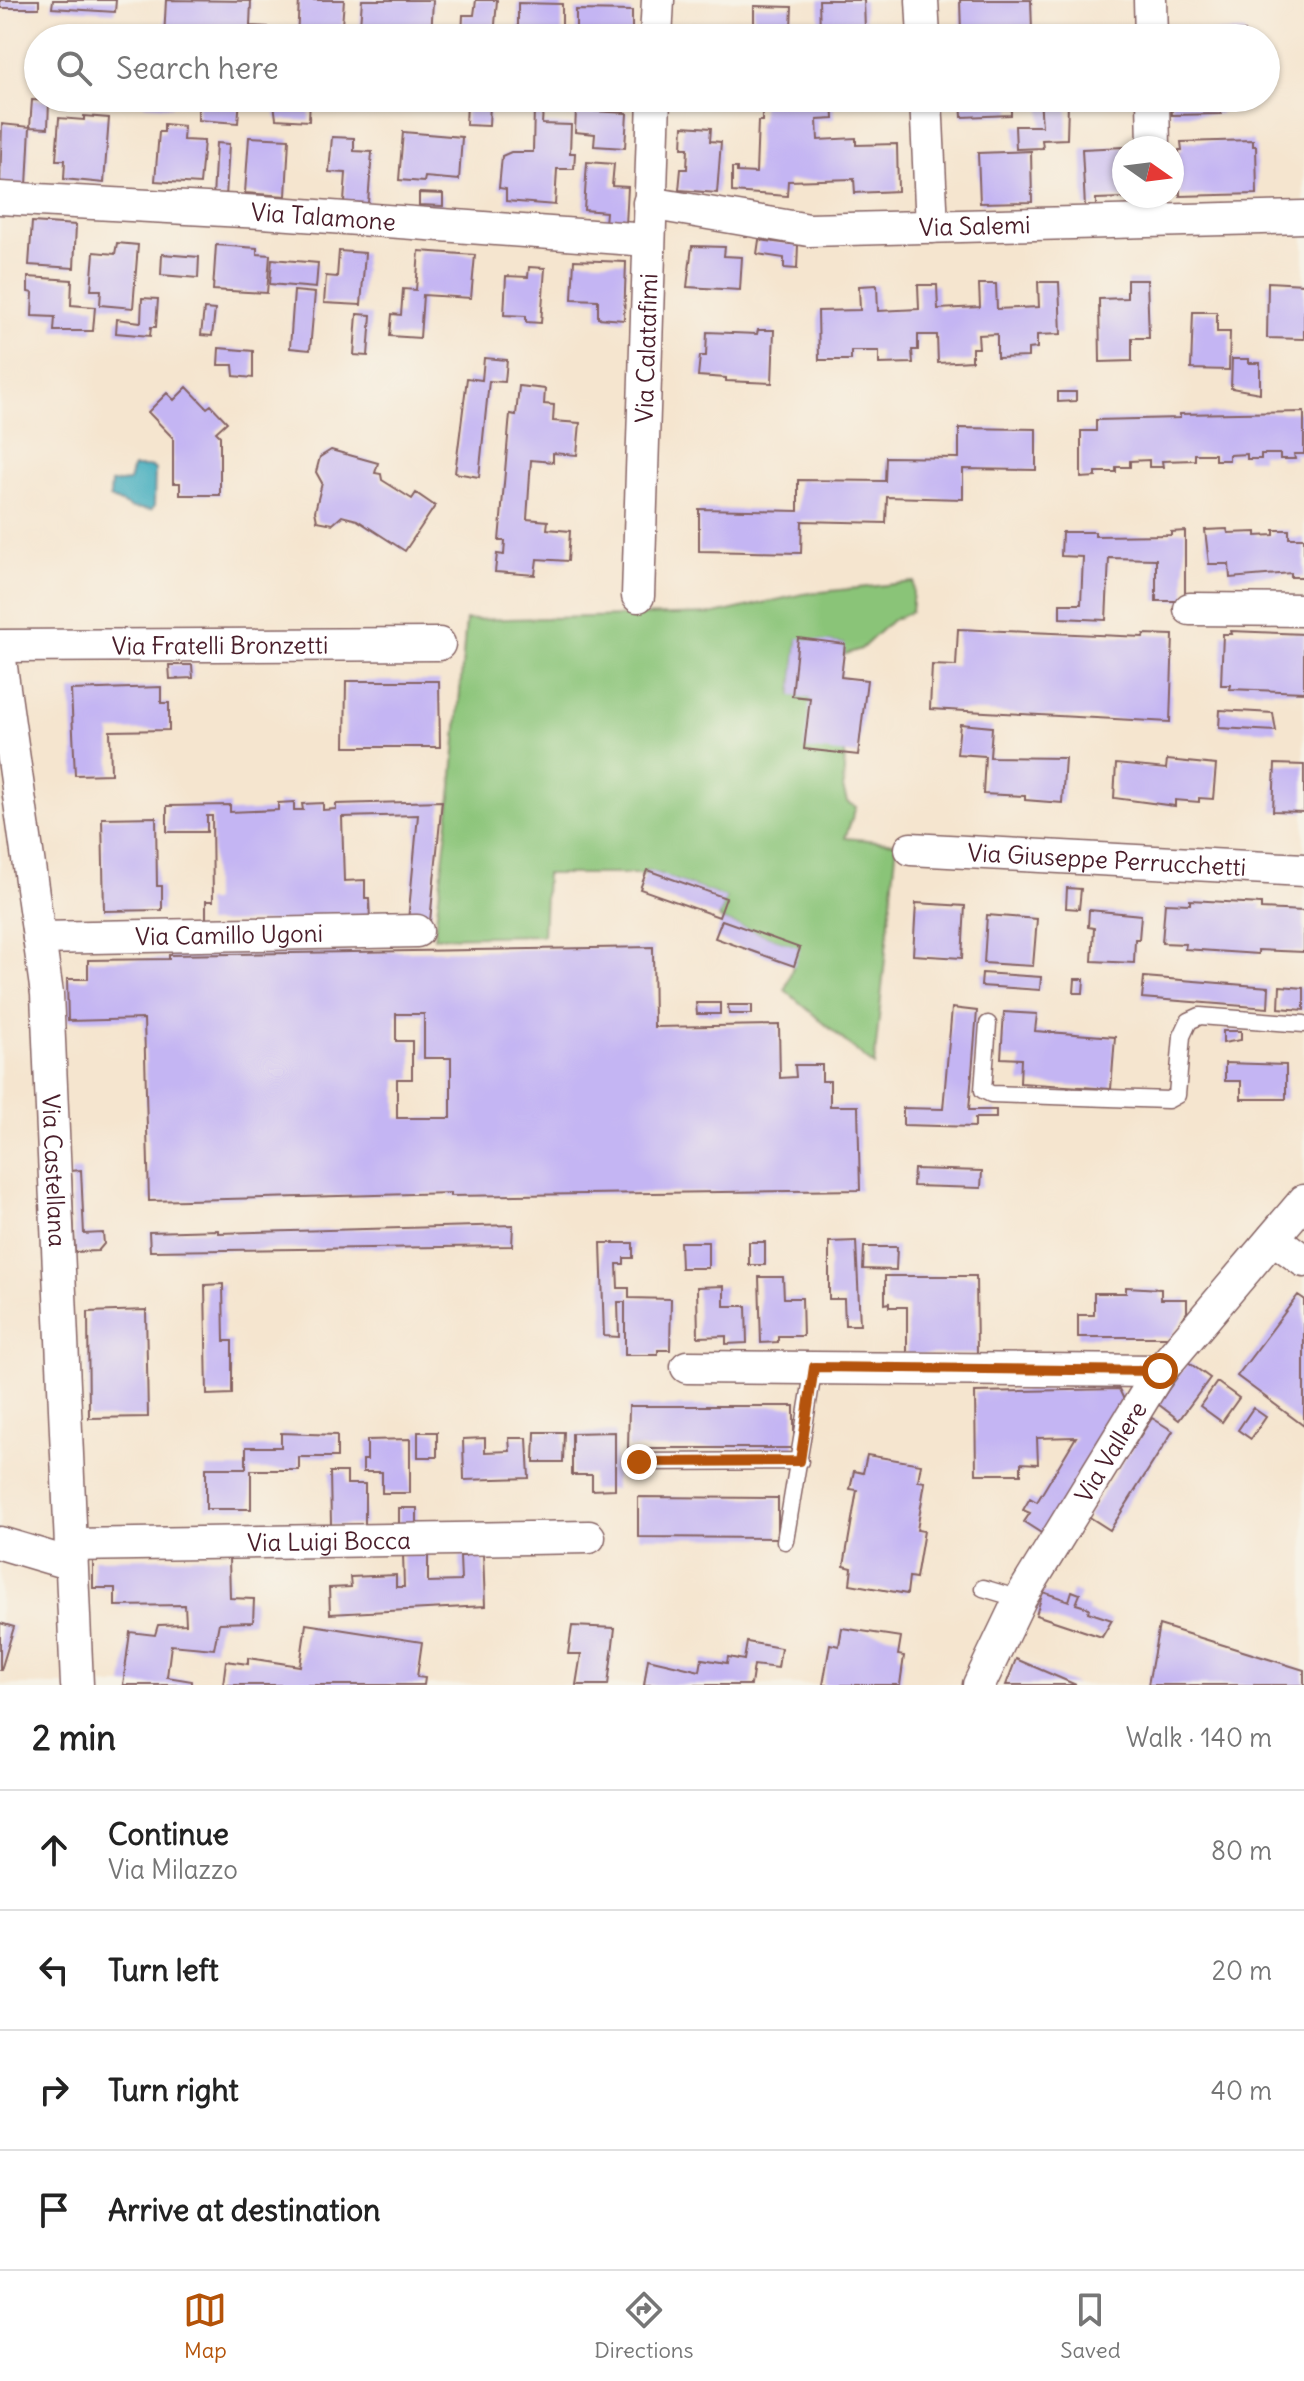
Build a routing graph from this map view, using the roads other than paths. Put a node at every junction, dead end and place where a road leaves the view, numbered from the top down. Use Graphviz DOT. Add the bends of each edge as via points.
graph roads {
  1 [pos="658,0"];
  2 [pos="922,0"];
  3 [pos="1150,0"];
  4 [pos="657,24"];
  5 [pos="923,24"];
  6 [pos="1151,24"];
  7 [pos="653,112"];
  8 [pos="927,112"];
  9 [pos="1153,112"];
  10 [pos="1154,136"];
  11 [pos="0,198"];
  12 [pos="649,203"];
  13 [pos="1156,208"];
  14 [pos="1304,217"];
  15 [pos="932,227"];
  16 [pos="648,240"];
  17 [pos="638,596"];
  18 [pos="1190,609"];
  19 [pos="1304,610"];
  20 [pos="439,644"];
  21 [pos="0,646"];
  22 [pos="0,660"];
  23 [pos="911,849"];
  24 [pos="1304,870"];
  25 [pos="417,931"];
  26 [pos="39,938"];
  27 [pos="988,1024"];
  28 [pos="1304,1024"];
  29 [pos="1304,1201"];
  30 [pos="1273,1238"];
  31 [pos="1304,1261"];
  32 [pos="687,1367"];
  33 [pos="814,1367"];
  34 [pos="1160,1371"];
  35 [pos="800,1461"];
  36 [pos="639,1462"];
  37 [pos="589,1537"];
  38 [pos="785,1541"];
  39 [pos="0,1543"];
  40 [pos="71,1554"];
  41 [pos="983,1588"];
  42 [pos="1020,1599"];
  43 [pos="77,1685"];
  44 [pos="979,1685"];
  1 -- 4 [label="street"];
  2 -- 5 [label="street"];
  3 -- 6 [label="street"];
  7 -- 12 [label="street, Via Calatafimi"];
  8 -- 15 [label="street"];
  9 -- 10 [label="street"];
  11 -- 16 [label="street, Via Talamone"];
  12 -- 15 [label="street, Via Salemi" via="809,230"];
  12 -- 16 [label="street, Via Calatafimi"];
  13 -- 14 [label="street, Via Salemi"];
  13 -- 15 [label="street, Via Salemi"];
  16 -- 17 [label="street, Via Calatafimi"];
  18 -- 19 [label="street"];
  20 -- 21 [label="street, Via Fratelli Bronzetti"];
  22 -- 26 [label="street, Via Castellana"];
  23 -- 24 [label="street, Via Giuseppe Perrucchetti"];
  25 -- 26 [label="street, Via Camillo Ugoni"];
  26 -- 40 [label="street, Via Castellana" via="47,994"];
  27 -- 28 [label="lane" via="983,1090 991,1094 1168,1100 1177,1095 1182,1036 1189,1021 1200,1016"];
  29 -- 30 [label="street, Via Vallere"];
  30 -- 31 [label="street"];
  30 -- 34 [label="street, Via Vallere"];
  32 -- 33 [label="street"];
  33 -- 34 [label="street"];
  33 -- 35 [label="lane"];
  34 -- 42 [label="street, Via Vallere"];
  35 -- 36 [label="lane"];
  35 -- 38 [label="lane"];
  37 -- 40 [label="street, Via Luigi Bocca"];
  39 -- 40 [label="street, Via Luigi Bocca"];
  40 -- 43 [label="street, Via Castellana"];
  41 -- 42 [label="lane"];
  42 -- 44 [label="street, Via Vallere"];
}
